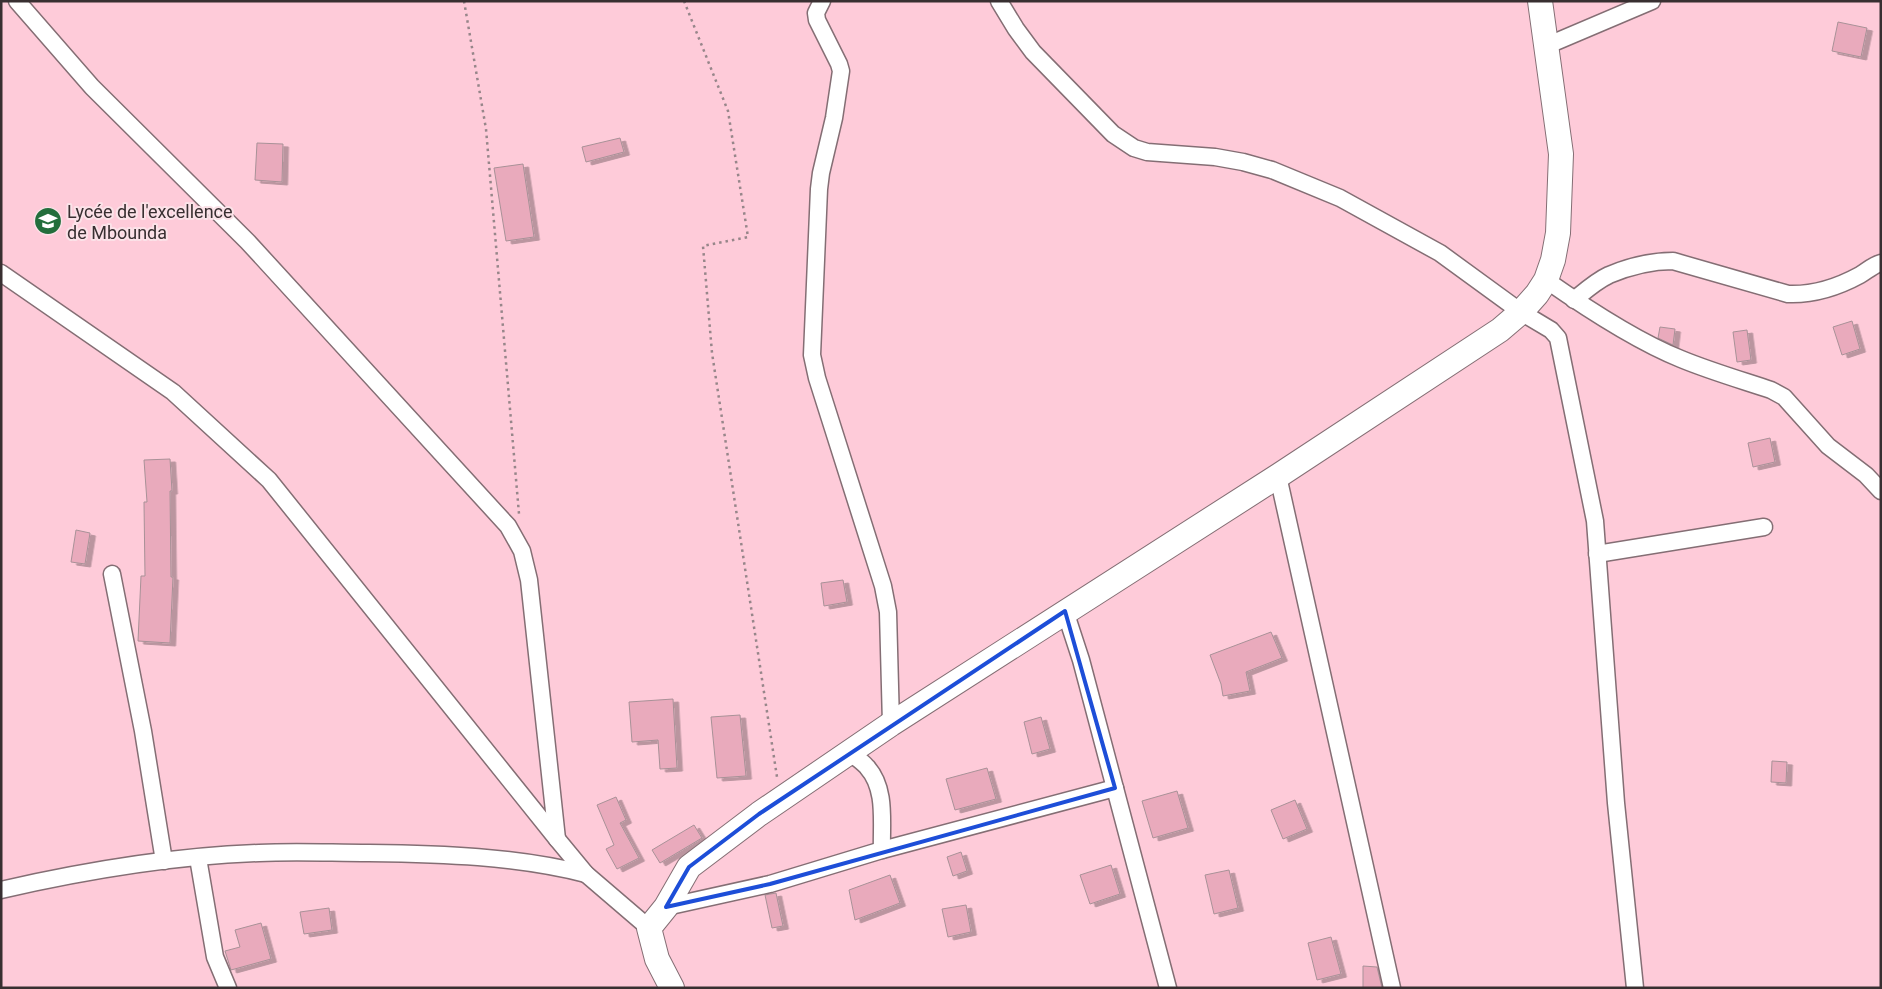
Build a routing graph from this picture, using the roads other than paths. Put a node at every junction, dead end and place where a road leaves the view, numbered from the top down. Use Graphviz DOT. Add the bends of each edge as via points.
graph roads {
  1 [pos="17,1"];
  2 [pos="822,1"];
  3 [pos="999,1"];
  4 [pos="1540,1"];
  5 [pos="1652,1"];
  6 [pos="1546,46"];
  7 [pos="1881,263"];
  8 [pos="1,273"];
  9 [pos="1546,280"];
  10 [pos="1574,300"];
  11 [pos="1521,312"];
  12 [pos="1874,474"];
  13 [pos="1278,476"];
  14 [pos="1881,492"];
  15 [pos="1764,527"];
  16 [pos="1597,554"];
  17 [pos="112,574"];
  18 [pos="1066,611"];
  19 [pos="891,724"];
  20 [pos="849,752"];
  21 [pos="1115,788"];
  22 [pos="557,839"];
  23 [pos="882,850"];
  24 [pos="198,858"];
  25 [pos="164,861"];
  26 [pos="586,874"];
  27 [pos="1,890"];
  28 [pos="666,907"];
  29 [pos="649,928"];
  30 [pos="228,988"];
  31 [pos="672,988"];
  32 [pos="1168,988"];
  33 [pos="1392,988"];
  34 [pos="1635,988"];
  1 -- 22 [label="street" via="92,86 248,242 508,526 522,551 529,580"];
  2 -- 19 [label="street" via="816,13 817,20 841,70 819,189 812,355 883,586 888,612"];
  3 -- 11 [label="street" via="1034,52 1123,142 1146,152 1243,162 1272,170 1340,198 1440,253"];
  4 -- 6 [label="street"];
  5 -- 6 [label="street"];
  6 -- 9 [label="street" via="1561,154 1558,233"];
  7 -- 10 [label="street" via="1860,276 1818,292 1788,294 1673,261 1659,261 1609,275"];
  8 -- 22 [label="street" via="173,392 269,480"];
  9 -- 10 [label="street"];
  9 -- 11 [label="street"];
  10 -- 12 [label="street" via="1680,359 1784,397 1828,446"];
  11 -- 13 [label="street" via="1500,330"];
  11 -- 16 [label="street" via="1551,330 1558,338 1595,521"];
  12 -- 14 [label="street"];
  13 -- 18 [label="street"];
  13 -- 33 [label="street"];
  15 -- 16 [label="street"];
  16 -- 34 [label="street" via="1616,803"];
  17 -- 25 [label="street"];
  18 -- 19 [label="street"];
  18 -- 21 [label="street"];
  19 -- 20 [label="street"];
  20 -- 23 [label="street" via="867,767 876,780 880,794"];
  20 -- 28 [label="street" via="780,798 689,867"];
  21 -- 23 [label="street"];
  21 -- 32 [label="street"];
  22 -- 26 [label="street"];
  23 -- 28 [label="street" via="770,884"];
  24 -- 25 [label="street"];
  24 -- 26 [label="street" via="259,853 410,854 492,858 560,867"];
  24 -- 30 [label="street" via="215,957"];
  25 -- 27 [label="street" via="42,880"];
  26 -- 29 [label="street"];
  28 -- 29 [label="street"];
  29 -- 31 [label="street" via="657,959"];
}
